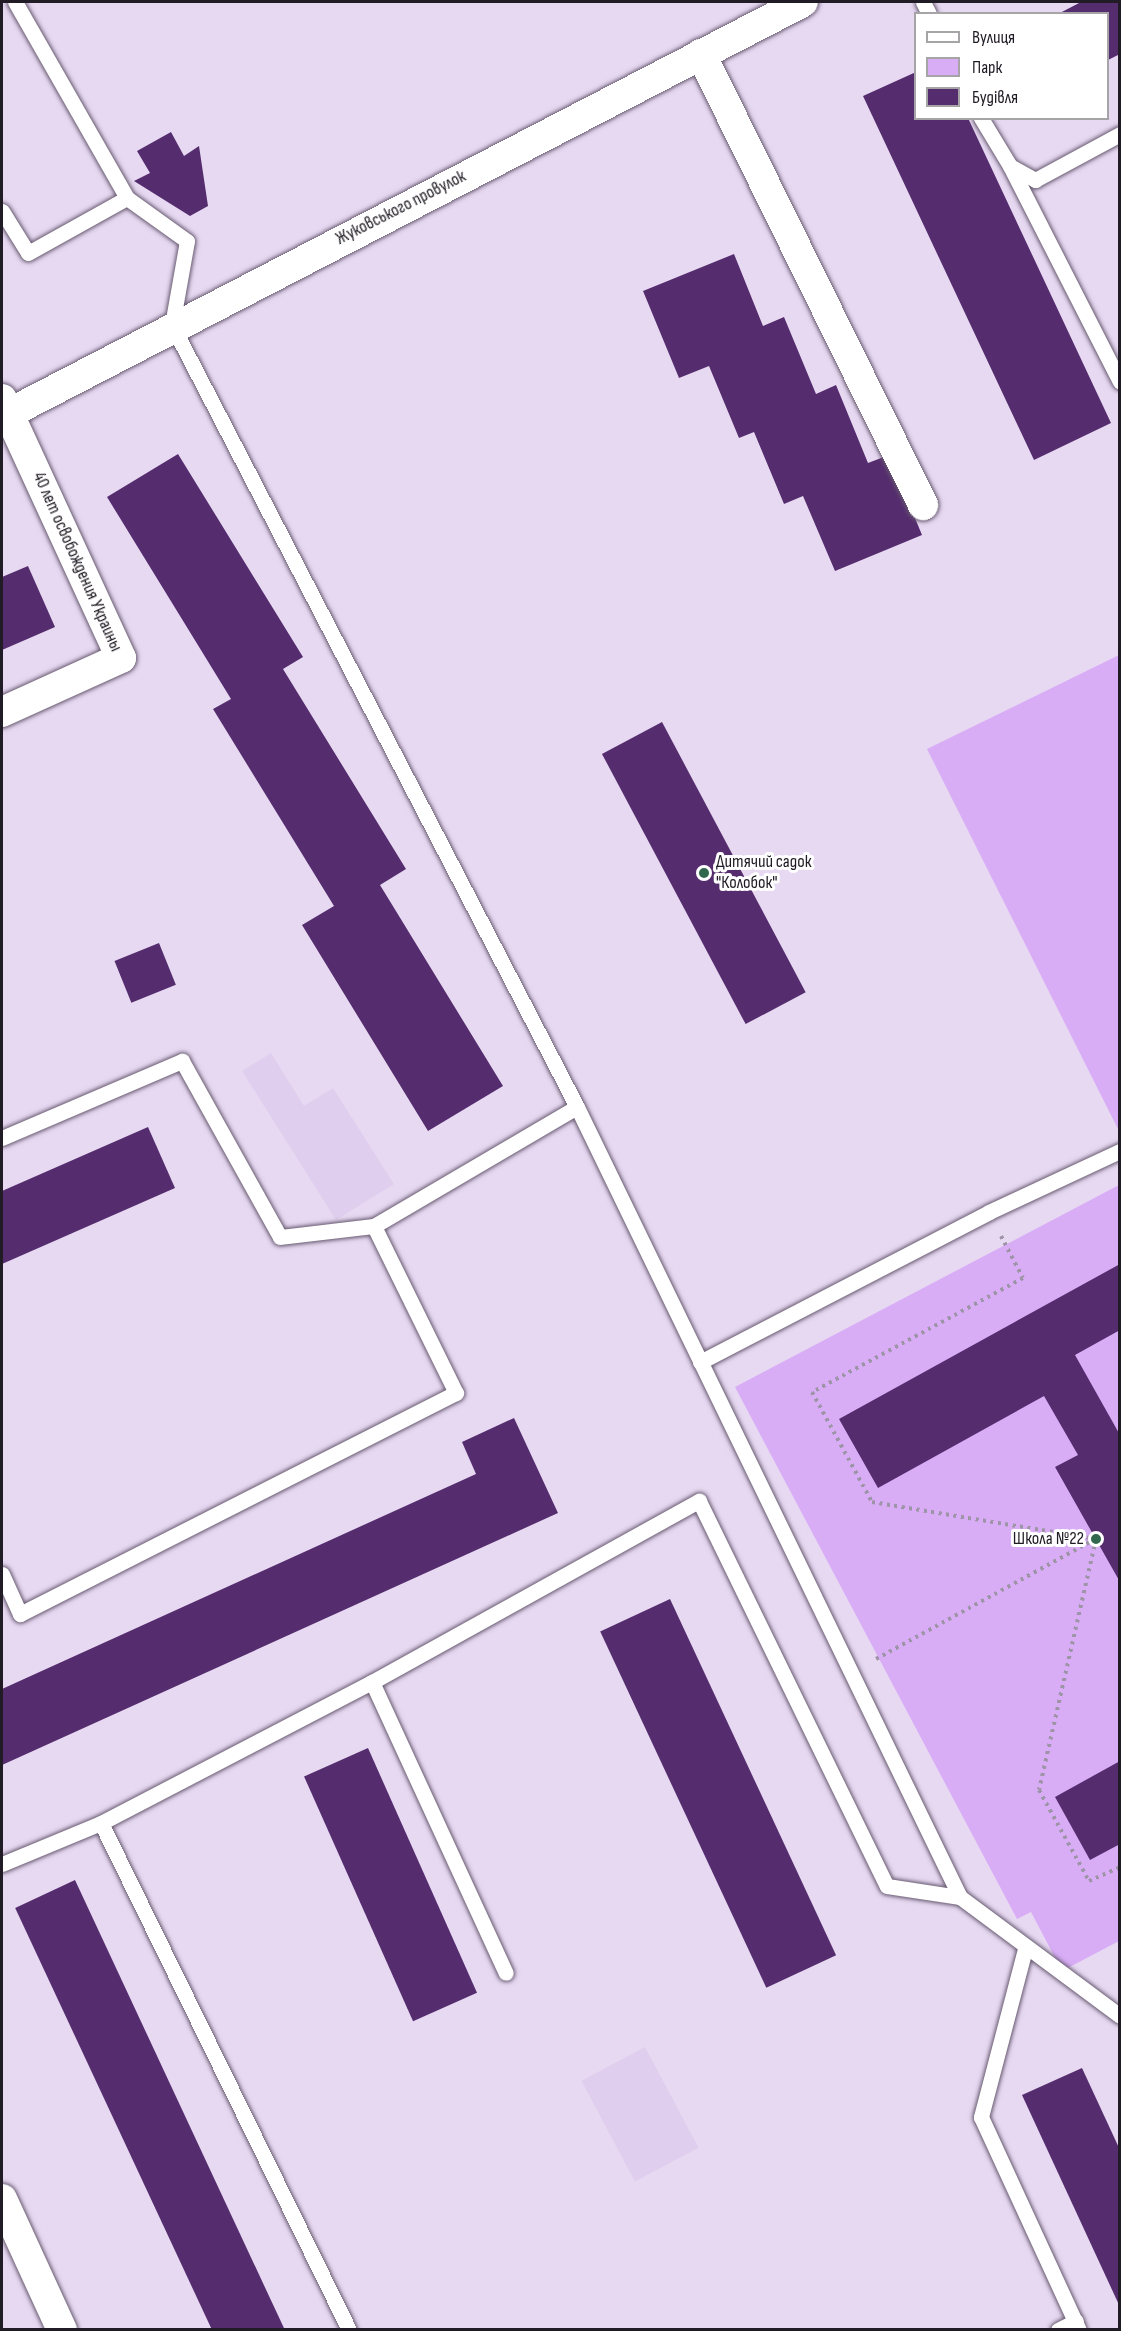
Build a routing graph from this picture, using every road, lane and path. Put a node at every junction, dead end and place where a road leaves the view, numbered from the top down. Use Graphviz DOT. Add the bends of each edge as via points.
graph roads {
  1 [pos="15,2"];
  2 [pos="803,2"];
  3 [pos="701,54"];
  4 [pos="982,120"];
  5 [pos="1119,134"];
  6 [pos="1010,166"];
  7 [pos="127,198"];
  8 [pos="2,211"];
  9 [pos="172,326"];
  10 [pos="1119,382"];
  11 [pos="5,409"];
  12 [pos="923,505"];
  13 [pos="2,712"];
  14 [pos="577,1107"];
  15 [pos="2,1138"];
  16 [pos="1119,1151"];
  17 [pos="989,1212"];
  18 [pos="374,1226"];
  19 [pos="700,1362"];
  20 [pos="1095,1539"];
  21 [pos="2,1574"];
  22 [pos="851,1673"];
  23 [pos="372,1682"];
  24 [pos="101,1823"];
  25 [pos="2,1864"];
  26 [pos="1119,1867"];
  27 [pos="960,1897"];
  28 [pos="1025,1948"];
  29 [pos="506,1973"];
  30 [pos="1119,2016"];
  31 [pos="2,2199"];
  32 [pos="1078,2325"];
  33 [pos="62,2330"];
  34 [pos="349,2330"];
  35 [pos="1058,2330"];
  1 -- 7 [label="lane"];
  2 -- 3 [label="street, Жуковського провулок"];
  3 -- 9 [label="street, Жуковського провулок"];
  3 -- 12 [label="street"];
  4 -- 6 [label="lane"];
  5 -- 6 [label="lane" via="1035,180"];
  6 -- 10 [label="lane"];
  7 -- 8 [label="lane" via="28,253"];
  7 -- 9 [label="lane" via="188,241"];
  9 -- 11 [label="street, Жуковського провулок"];
  9 -- 14 [label="lane"];
  11 -- 13 [label="street, 40 лет освобождения Украины" via="121,658"];
  14 -- 18 [label="lane"];
  14 -- 19 [label="lane"];
  15 -- 18 [label="lane" via="182,1061 280,1237"];
  16 -- 17 [label="lane"];
  17 -- 19 [label="lane"];
  17 -- 20 [label="path" via="1023,1278 812,1392 872,1502"];
  18 -- 21 [label="lane" via="456,1393 20,1614"];
  19 -- 22 [label="lane"];
  20 -- 22 [label="path"];
  20 -- 26 [label="path" via="1039,1790 1089,1881"];
  22 -- 27 [label="lane"];
  23 -- 24 [label="lane"];
  23 -- 27 [label="lane" via="699,1501 887,1886"];
  23 -- 29 [label="lane"];
  24 -- 25 [label="lane"];
  24 -- 34 [label="lane"];
  27 -- 28 [label="lane"];
  28 -- 30 [label="lane"];
  28 -- 32 [label="lane" via="981,2117"];
  31 -- 33 [label="street"];
  32 -- 35 [label="lane"];
}
